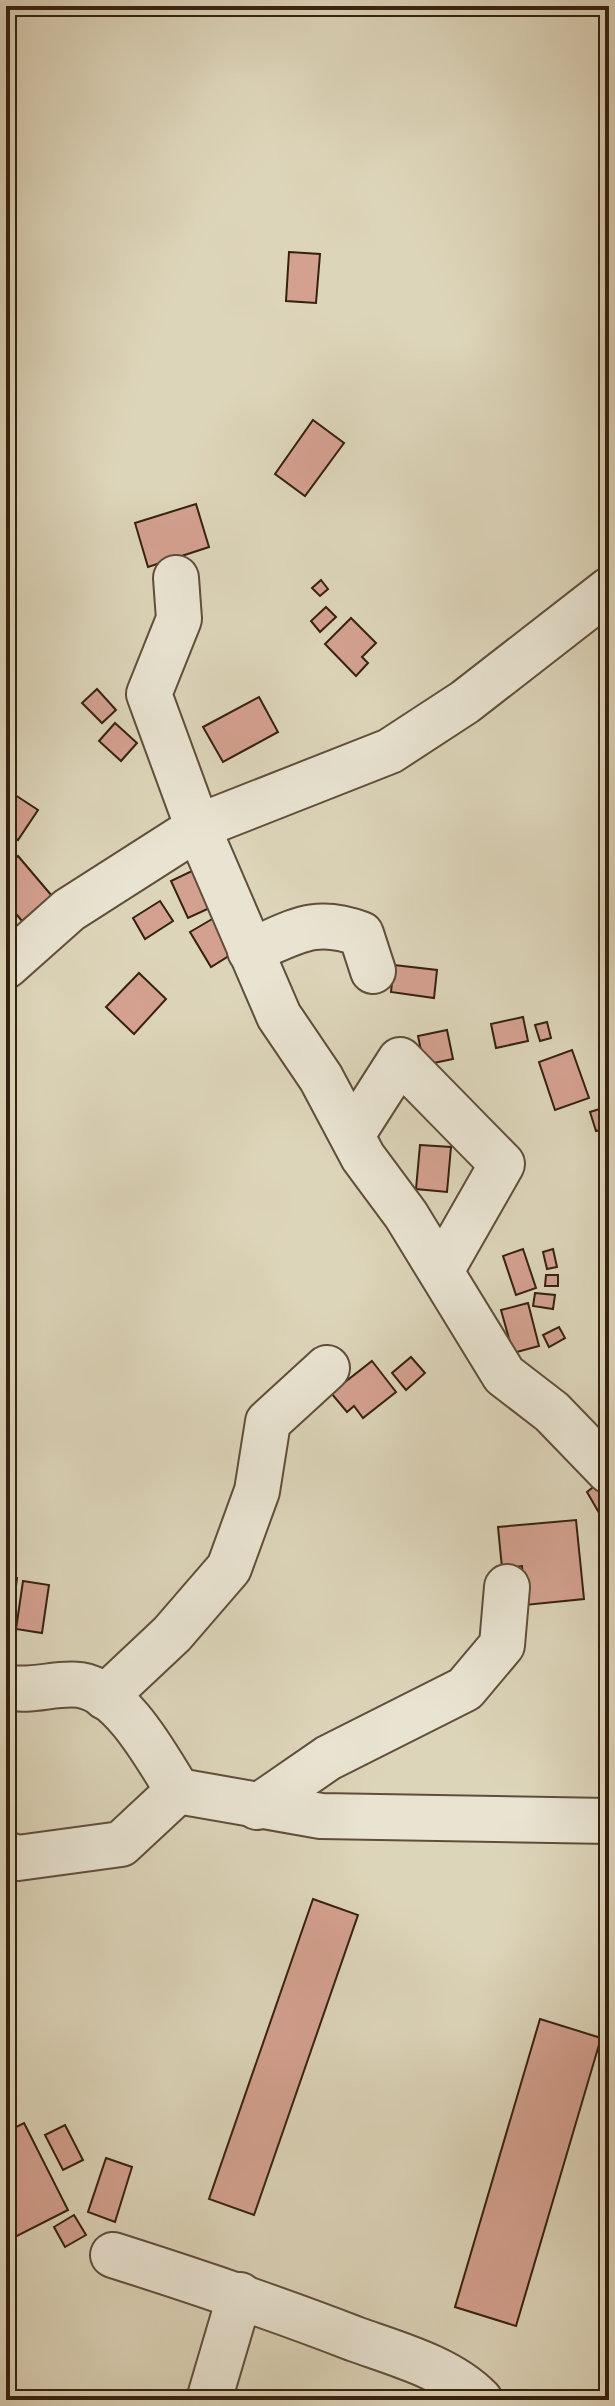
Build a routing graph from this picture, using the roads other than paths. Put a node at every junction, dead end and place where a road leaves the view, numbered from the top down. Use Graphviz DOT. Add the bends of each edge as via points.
graph roads {
  1 [pos="176,578"];
  2 [pos="607,586"];
  3 [pos="198,828"];
  4 [pos="250,951"];
  5 [pos="6,966"];
  6 [pos="373,971"];
  7 [pos="352,1135"];
  8 [pos="441,1271"];
  9 [pos="327,1368"];
  10 [pos="609,1471"];
  11 [pos="507,1587"];
  12 [pos="6,1687"];
  13 [pos="105,1697"];
  14 [pos="178,1791"];
  15 [pos="257,1807"];
  16 [pos="609,1821"];
  17 [pos="6,1854"];
  18 [pos="113,2255"];
  19 [pos="240,2295"];
  20 [pos="209,2400"];
  21 [pos="480,2400"];
  1 -- 3 [label="street" via="179,619 149,694"];
  2 -- 3 [label="street" via="465,702 390,751"];
  3 -- 4 [label="street"];
  3 -- 5 [label="street" via="69,910"];
  4 -- 6 [label="street" via="311,926 334,924 361,934"];
  4 -- 7 [label="street" via="279,1016"];
  7 -- 8 [label="street"];
  7 -- 8 [label="street" via="400,1060 502,1164"];
  8 -- 10 [label="street" via="504,1375 552,1412"];
  9 -- 13 [label="street" via="268,1422 257,1491 229,1568 172,1634"];
  11 -- 15 [label="street" via="502,1645 465,1689 328,1758"];
  12 -- 13 [label="street" via="81,1685"];
  13 -- 14 [label="street" via="142,1732"];
  14 -- 15 [label="street"];
  14 -- 17 [label="street" via="121,1844 18,1858"];
  15 -- 16 [label="street" via="321,1816"];
  18 -- 19 [label="street"];
  19 -- 20 [label="street"];
  19 -- 21 [label="street" via="414,2360"];
}
